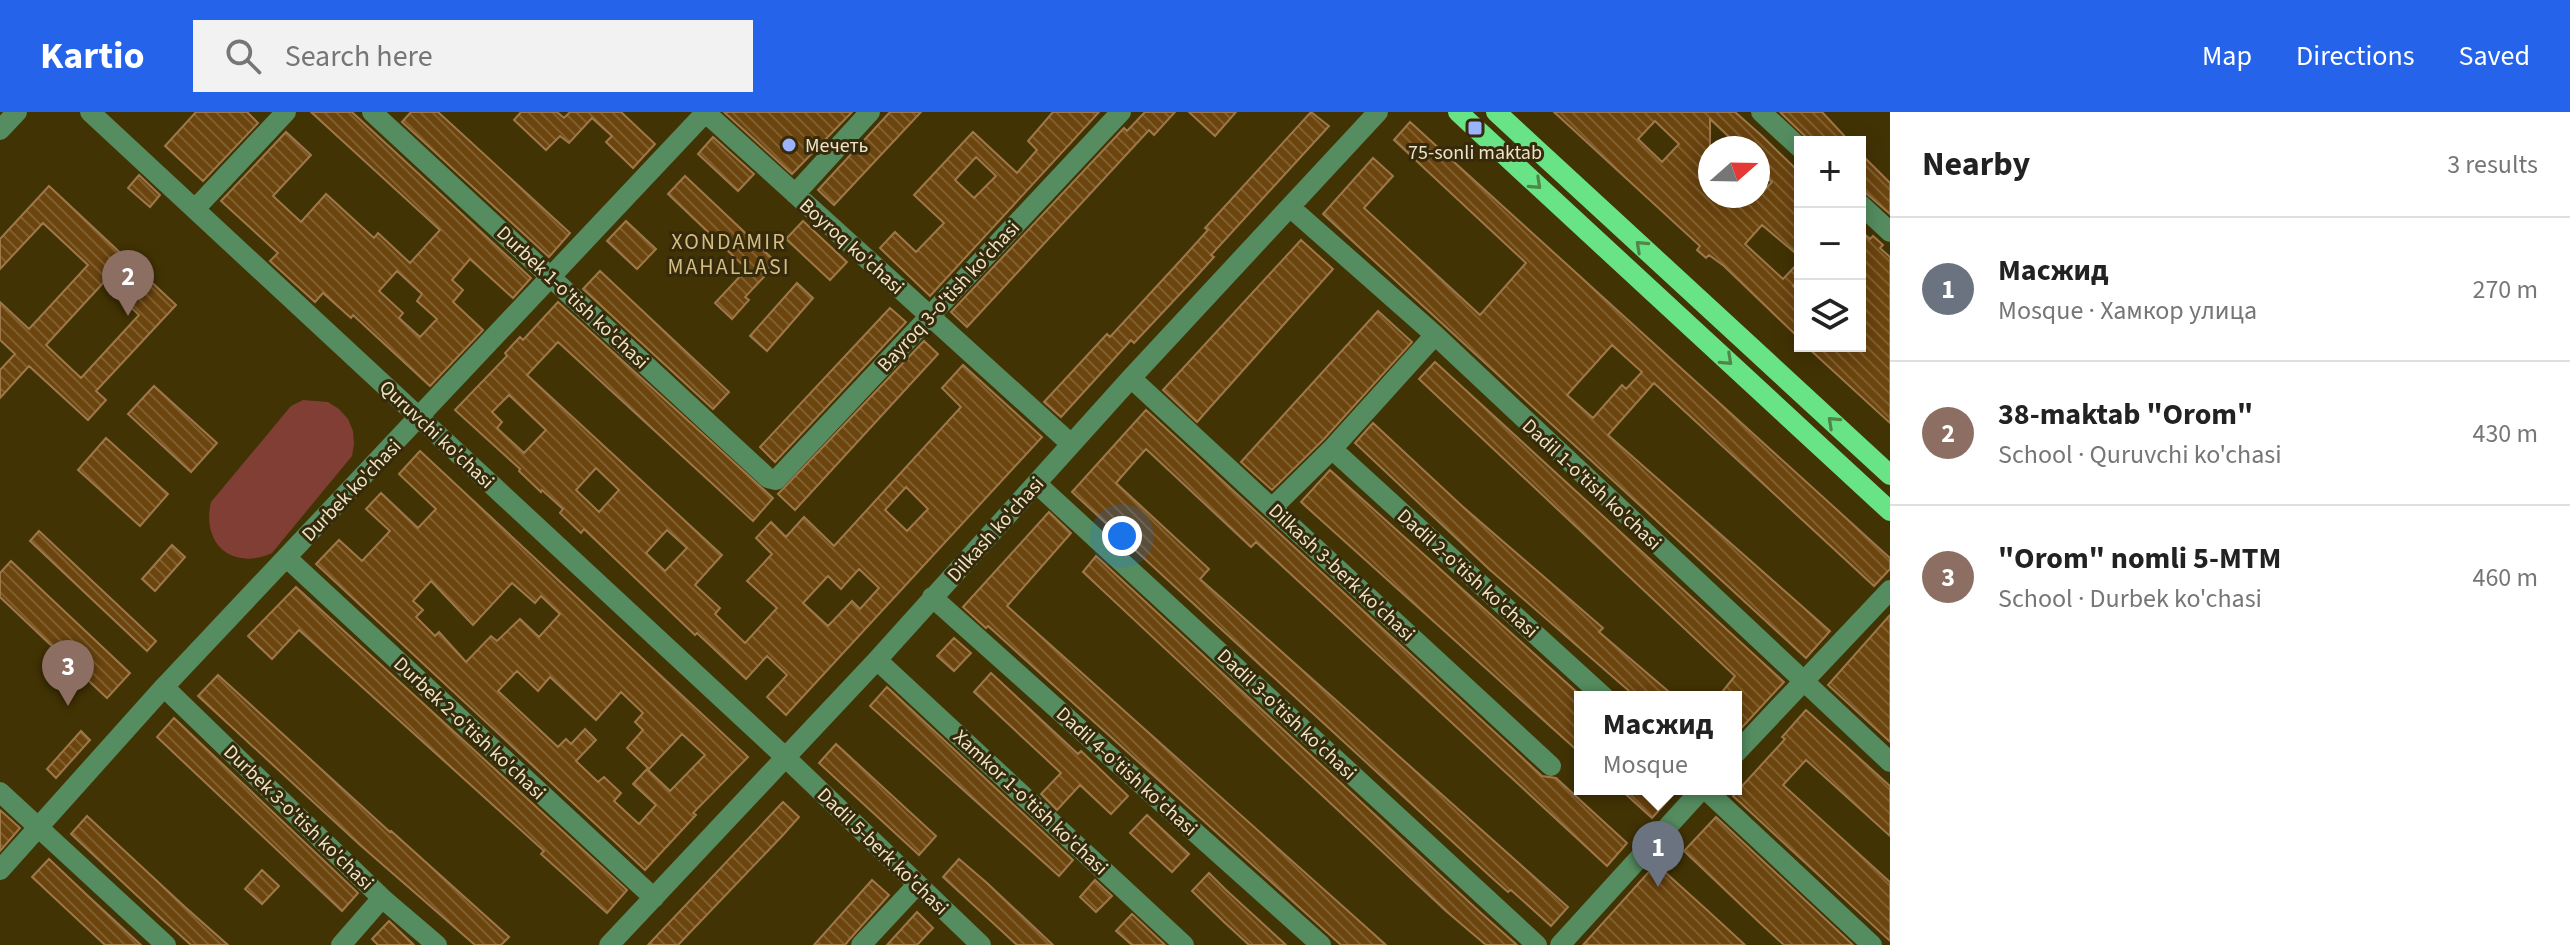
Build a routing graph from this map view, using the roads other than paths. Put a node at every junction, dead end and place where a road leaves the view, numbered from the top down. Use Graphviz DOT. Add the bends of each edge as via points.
graph roads {
  1 [pos="17,112"];
  2 [pos="90,112"];
  3 [pos="286,112"];
  4 [pos="372,112"];
  5 [pos="705,112"];
  6 [pos="870,112"];
  7 [pos="1121,112"];
  8 [pos="1378,112"];
  9 [pos="1458,112"];
  10 [pos="1496,112"];
  11 [pos="1761,112"];
  12 [pos="0,130"];
  13 [pos="1794,142"];
  14 [pos="795,194"];
  15 [pos="1291,208"];
  16 [pos="1864,208"];
  17 [pos="195,209"];
  18 [pos="1890,232"];
  19 [pos="552,277"];
  20 [pos="929,316"];
  21 [pos="1435,335"];
  22 [pos="1131,378"];
  23 [pos="419,418"];
  24 [pos="1071,444"];
  25 [pos="1332,449"];
  26 [pos="1890,475"];
  27 [pos="776,480"];
  28 [pos="1037,484"];
  29 [pos="1273,507"];
  30 [pos="1890,511"];
  31 [pos="287,558"];
  32 [pos="1890,590"];
  33 [pos="932,597"];
  34 [pos="877,660"];
  35 [pos="1803,682"];
  36 [pos="164,687"];
  37 [pos="1597,691"];
  38 [pos="1742,747"];
  39 [pos="784,756"];
  40 [pos="1890,762"];
  41 [pos="1551,766"];
  42 [pos="0,792"];
  43 [pos="1698,795"];
  44 [pos="1710,795"];
  45 [pos="39,827"];
  46 [pos="0,870"];
  47 [pos="917,885"];
  48 [pos="382,898"];
  49 [pos="654,898"];
  50 [pos="166,945"];
  51 [pos="341,945"];
  52 [pos="437,945"];
  53 [pos="609,945"];
  54 [pos="861,945"];
  55 [pos="981,945"];
  56 [pos="1184,945"];
  57 [pos="1321,945"];
  58 [pos="1537,945"];
  59 [pos="1560,945"];
  60 [pos="1872,945"];
  1 -- 12 [label="street"];
  2 -- 17 [label="street, Quruvchi ko'chasi"];
  3 -- 17 [label="street"];
  4 -- 19 [label="street, Durbek 1-o'tish ko'chasi"];
  5 -- 14 [label="street, Boyroq ko'chasi"];
  5 -- 19 [label="street, Durbek ko'chasi"];
  6 -- 14 [label="street"];
  7 -- 20 [label="street, Bayroq 3-o'tish ko'chasi"];
  8 -- 15 [label="street, Dilkash ko'chasi"];
  9 -- 30 [label="main road, one-way"];
  26 -- 10 [label="main road, one-way"];
  11 -- 13 [label="street"];
  14 -- 20 [label="street, Boyroq ko'chasi"];
  15 -- 21 [label="street, Dadil 1-o'tish ko'chasi"];
  15 -- 22 [label="street, Dilkash ko'chasi"];
  16 -- 18 [label="street"];
  17 -- 23 [label="street, Quruvchi ko'chasi"];
  19 -- 23 [label="street, Durbek ko'chasi"];
  19 -- 27 [label="street, Durbek 1-o'tish ko'chasi"];
  20 -- 24 [label="street, Boyroq ko'chasi"];
  20 -- 27 [label="street, Bayroq 3-o'tish ko'chasi"];
  21 -- 25 [label="street"];
  21 -- 35 [label="street, Dadil 1-o'tish ko'chasi"];
  22 -- 24 [label="street, Dilkash ko'chasi"];
  22 -- 29 [label="street, Dilkash 3-berk ko'chasi"];
  23 -- 31 [label="street, Durbek ko'chasi"];
  23 -- 39 [label="street, Quruvchi ko'chasi"];
  24 -- 28 [label="street, Dilkash ko'chasi"];
  25 -- 29 [label="street"];
  25 -- 37 [label="street, Dadil 2-o'tish ko'chasi"];
  28 -- 33 [label="street, Dilkash ko'chasi"];
  28 -- 58 [label="street, Dadil 3-o'tish ko'chasi"];
  29 -- 41 [label="street, Dilkash 3-berk ko'chasi"];
  31 -- 36 [label="street, Durbek ko'chasi"];
  31 -- 49 [label="street, Durbek 2-o'tish ko'chasi"];
  32 -- 35 [label="street"];
  33 -- 34 [label="street, Dilkash ko'chasi"];
  33 -- 57 [label="street, Dadil 4-o'tish ko'chasi"];
  34 -- 39 [label="street, Dilkash ko'chasi"];
  34 -- 56 [label="street, Xamkor 1-o'tish ko'chasi"];
  35 -- 38 [label="street"];
  35 -- 40 [label="street, Dadil 1-o'tish ko'chasi"];
  36 -- 45 [label="street, Durbek ko'chasi"];
  36 -- 48 [label="street, Durbek 3-o'tish ko'chasi"];
  39 -- 47 [label="street, Dadil 5-berk ko'chasi"];
  39 -- 49 [label="street, Dilkash ko'chasi"];
  42 -- 45 [label="street"];
  43 -- 59 [label="street"];
  44 -- 60 [label="street"];
  45 -- 46 [label="street, Durbek ko'chasi"];
  45 -- 50 [label="street"];
  47 -- 54 [label="street"];
  47 -- 55 [label="street, Dadil 5-berk ko'chasi"];
  48 -- 51 [label="street"];
  48 -- 52 [label="street, Durbek 3-o'tish ko'chasi"];
  49 -- 53 [label="street, Dilkash ko'chasi"];
}
